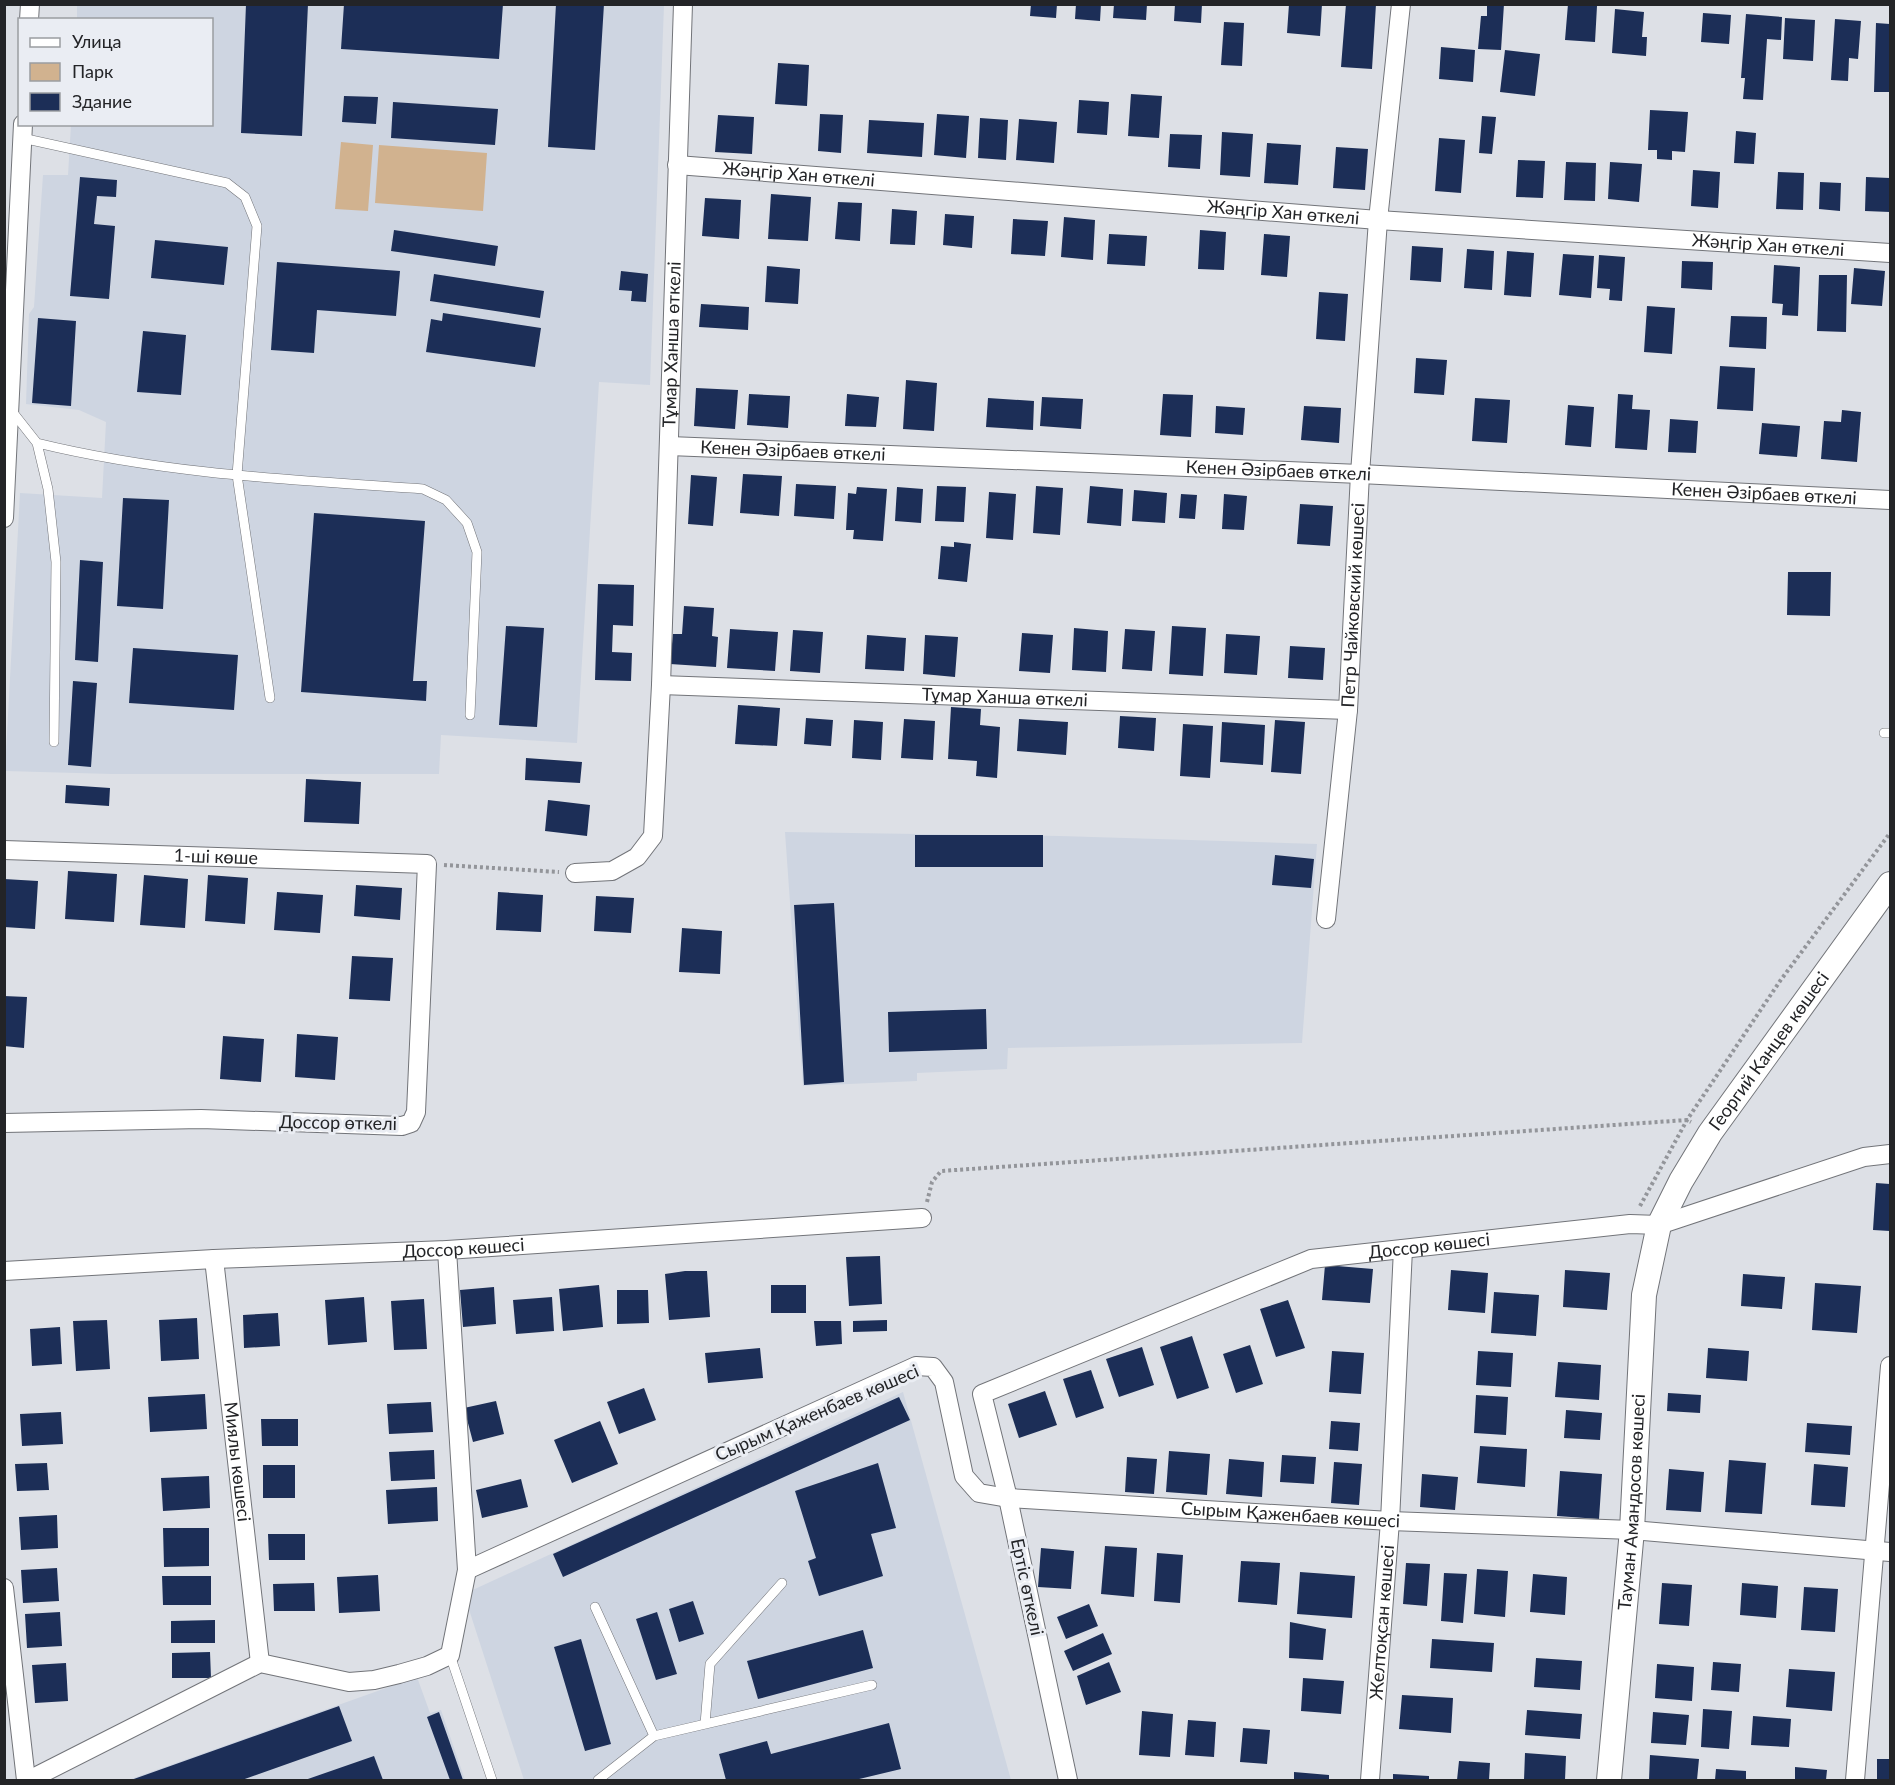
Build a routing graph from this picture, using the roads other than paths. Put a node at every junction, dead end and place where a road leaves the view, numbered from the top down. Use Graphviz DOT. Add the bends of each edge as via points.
graph roads {
  1 [pos="683,4"];
  2 [pos="1401,4"];
  3 [pos="16,134"];
  4 [pos="676,165"];
  5 [pos="1378,220"];
  6 [pos="1890,253"];
  7 [pos="7,408"];
  8 [pos="37,443"];
  9 [pos="669,446"];
  10 [pos="1360,474"];
  11 [pos="237,475"];
  12 [pos="1890,500"];
  13 [pos="4,518"];
  14 [pos="661,685"];
  15 [pos="270,698"];
  16 [pos="1348,710"];
  17 [pos="470,715"];
  18 [pos="54,742"];
  19 [pos="4,850"];
  20 [pos="427,864"];
  21 [pos="575,873"];
  22 [pos="1890,884"];
  23 [pos="1326,919"];
  24 [pos="4,1123"];
  25 [pos="1890,1154"];
  26 [pos="922,1218"];
  27 [pos="1659,1225"];
  28 [pos="1402,1249"];
  29 [pos="447,1251"];
  30 [pos="214,1259"];
  31 [pos="4,1271"];
  32 [pos="1890,1366"];
  33 [pos="982,1394"];
  34 [pos="1008,1497"];
  35 [pos="1390,1521"];
  36 [pos="1632,1530"];
  37 [pos="1882,1552"];
  38 [pos="467,1570"];
  39 [pos="782,1583"];
  40 [pos="4,1588"];
  41 [pos="595,1607"];
  42 [pos="450,1655"];
  43 [pos="260,1663"];
  44 [pos="872,1685"];
  45 [pos="705,1724"];
  46 [pos="654,1736"];
  47 [pos="28,1780"];
  48 [pos="492,1780"];
  49 [pos="598,1780"];
  50 [pos="1068,1780"];
  51 [pos="1370,1780"];
  52 [pos="1609,1780"];
  53 [pos="1855,1780"];
  1 -- 4 [label="street, Тұмар Ханша өткелі"];
  2 -- 5 [label="street, Петр Чайковский көшесі"];
  3 -- 7 [label="street"];
  3 -- 11 [label="lane" via="227,183 245,197 257,226"];
  4 -- 5 [label="street, Жәңгір Хан өткелі"];
  4 -- 9 [label="street, Тұмар Ханша өткелі"];
  5 -- 6 [label="street, Жәңгір Хан өткелі"];
  5 -- 10 [label="street, Петр Чайковский көшесі"];
  7 -- 8 [label="lane"];
  7 -- 13 [label="street"];
  8 -- 11 [label="lane" via="84,454"];
  8 -- 18 [label="lane" via="48,489 56,562"];
  9 -- 10 [label="street, Кенен Әзірбаев өткелі"];
  9 -- 14 [label="street, Тұмар Ханша өткелі"];
  10 -- 12 [label="street, Кенен Әзірбаев өткелі"];
  10 -- 16 [label="street, Петр Чайковский көшесі"];
  11 -- 15 [label="lane"];
  11 -- 17 [label="lane" via="423,489 446,500 466,523 477,552"];
  14 -- 16 [label="street, Тұмар Ханша өткелі"];
  14 -- 21 [label="street, Тұмар Ханша өткелі" via="653,836 637,857 612,871"];
  16 -- 23 [label="street, Петр Чайковский көшесі"];
  19 -- 20 [label="street, 1-ші көше"];
  20 -- 24 [label="street, Доссор өткелі" via="416,1112 411,1123 402,1126 201,1119"];
  22 -- 27 [label="main road, Георгий Канцев көшесі" via="1710,1133"];
  25 -- 27 [label="street, Доссор көшесі" via="1864,1157"];
  26 -- 29 [label="street, Доссор көшесі"];
  27 -- 28 [label="street, Доссор көшесі" via="1630,1224"];
  27 -- 36 [label="main road, Тауман Амандосов көшесі" via="1644,1295"];
  28 -- 33 [label="street, Доссор көшесі" via="1311,1259"];
  28 -- 35 [label="street, Желтоқсан көшесі"];
  29 -- 30 [label="street, Доссор көшесі"];
  29 -- 38 [label="street"];
  30 -- 31 [label="street, Доссор көшесі"];
  30 -- 43 [label="street, Миялы көшесі"];
  32 -- 37 [label="street"];
  33 -- 34 [label="street, Ертіс өткелі"];
  34 -- 35 [label="street, Сырым Қаженбаев көшесі"];
  34 -- 38 [label="street, Сырым Қаженбаев көшесі" via="979,1492 963,1476 944,1382 933,1366 916,1366"];
  34 -- 50 [label="street, Ертіс өткелі"];
  35 -- 36 [label="street, Сырым Қаженбаев көшесі"];
  35 -- 51 [label="street, Желтоқсан көшесі"];
  36 -- 37 [label="street, Сырым Қаженбаев көшесі"];
  36 -- 52 [label="main road, Тауман Амандосов көшесі"];
  37 -- 53 [label="street"];
  38 -- 42 [label="street"];
  39 -- 45 [label="lane" via="710,1664"];
  40 -- 47 [label="street"];
  41 -- 46 [label="lane"];
  42 -- 43 [label="street" via="399,1674 349,1682"];
  42 -- 48 [label="lane"];
  43 -- 47 [label="street"];
  44 -- 45 [label="lane"];
  45 -- 46 [label="lane"];
  46 -- 49 [label="lane"];
}
